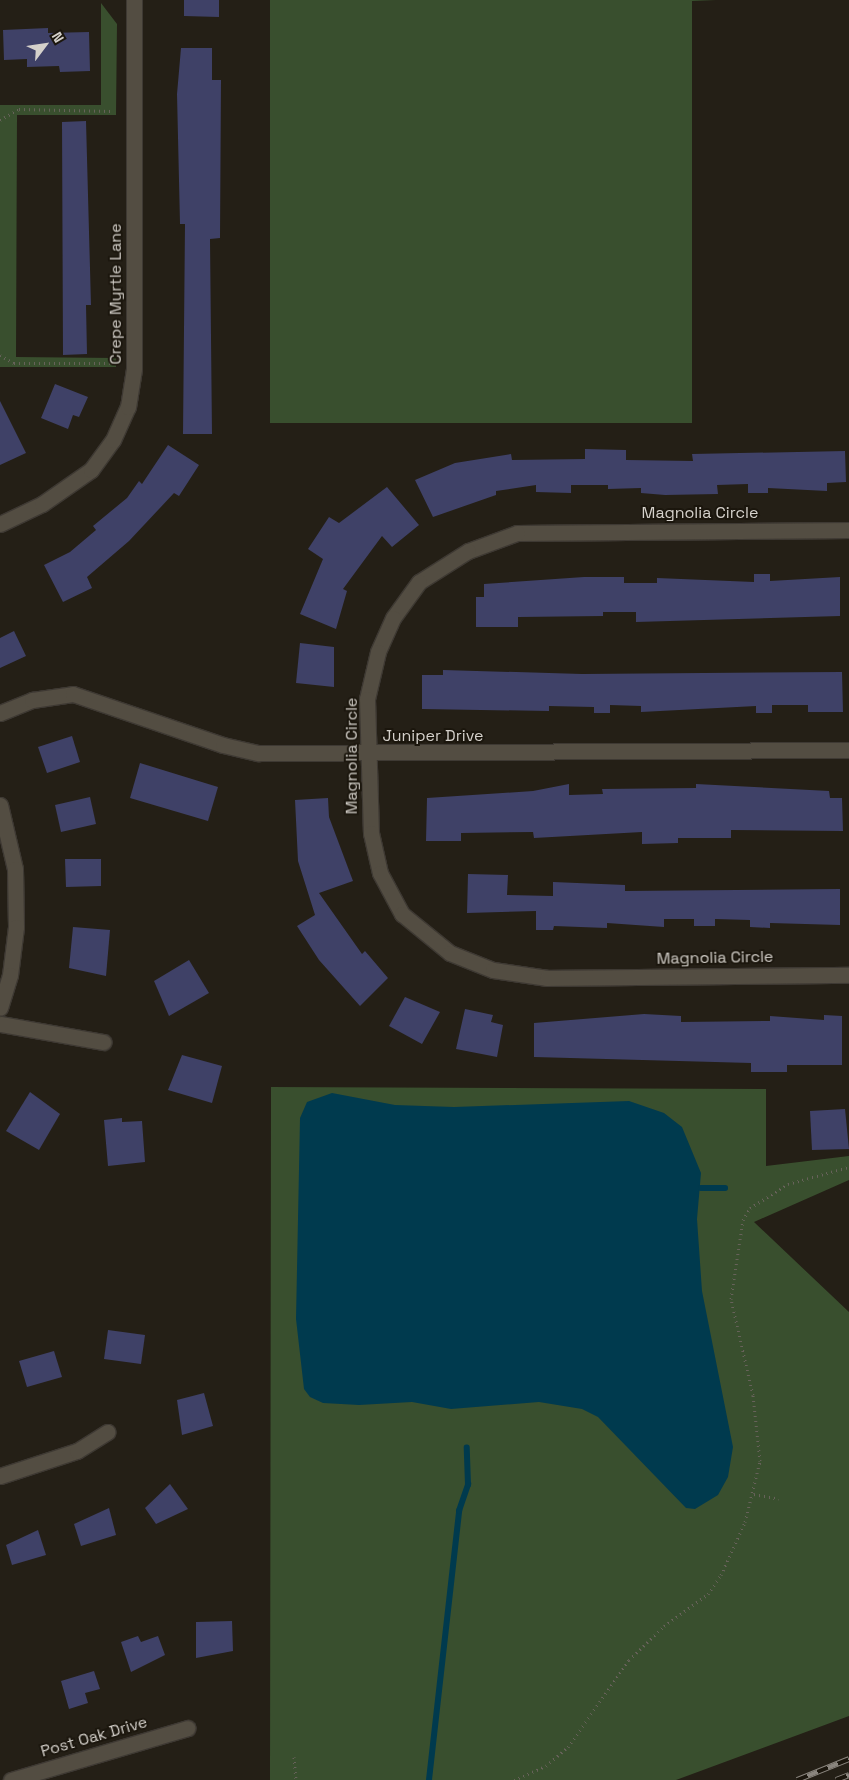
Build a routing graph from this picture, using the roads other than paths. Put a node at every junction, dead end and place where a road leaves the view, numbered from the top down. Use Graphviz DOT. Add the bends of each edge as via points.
graph roads {
  1 [pos="134,0"];
  2 [pos="0,524"];
  3 [pos="849,530"];
  4 [pos="0,713"];
  5 [pos="849,750"];
  6 [pos="369,753"];
  7 [pos="0,805"];
  8 [pos="849,975"];
  9 [pos="0,1008"];
  10 [pos="0,1024"];
  11 [pos="103,1042"];
  12 [pos="108,1432"];
  13 [pos="0,1476"];
  14 [pos="188,1728"];
  15 [pos="11,1780"];
  1 -- 2 [label="street, Crepe Myrtle Lane" via="134,368 128,407 113,440 91,470 42,504"];
  3 -- 6 [label="street, Magnolia Circle" via="550,530 518,533 468,551 419,582 393,618 378,652 367,700"];
  4 -- 6 [label="street, Juniper Drive" via="32,700 73,694 223,745 259,753"];
  5 -- 6 [label="street, Juniper Drive"];
  6 -- 8 [label="street, Magnolia Circle" via="371,833 380,873 402,914 450,953 493,970 547,978"];
  7 -- 9 [label="street" via="16,869 10,975"];
  10 -- 11 [label="street"];
  12 -- 13 [label="street" via="77,1451"];
  14 -- 15 [label="street, Post Oak Drive"];
}
